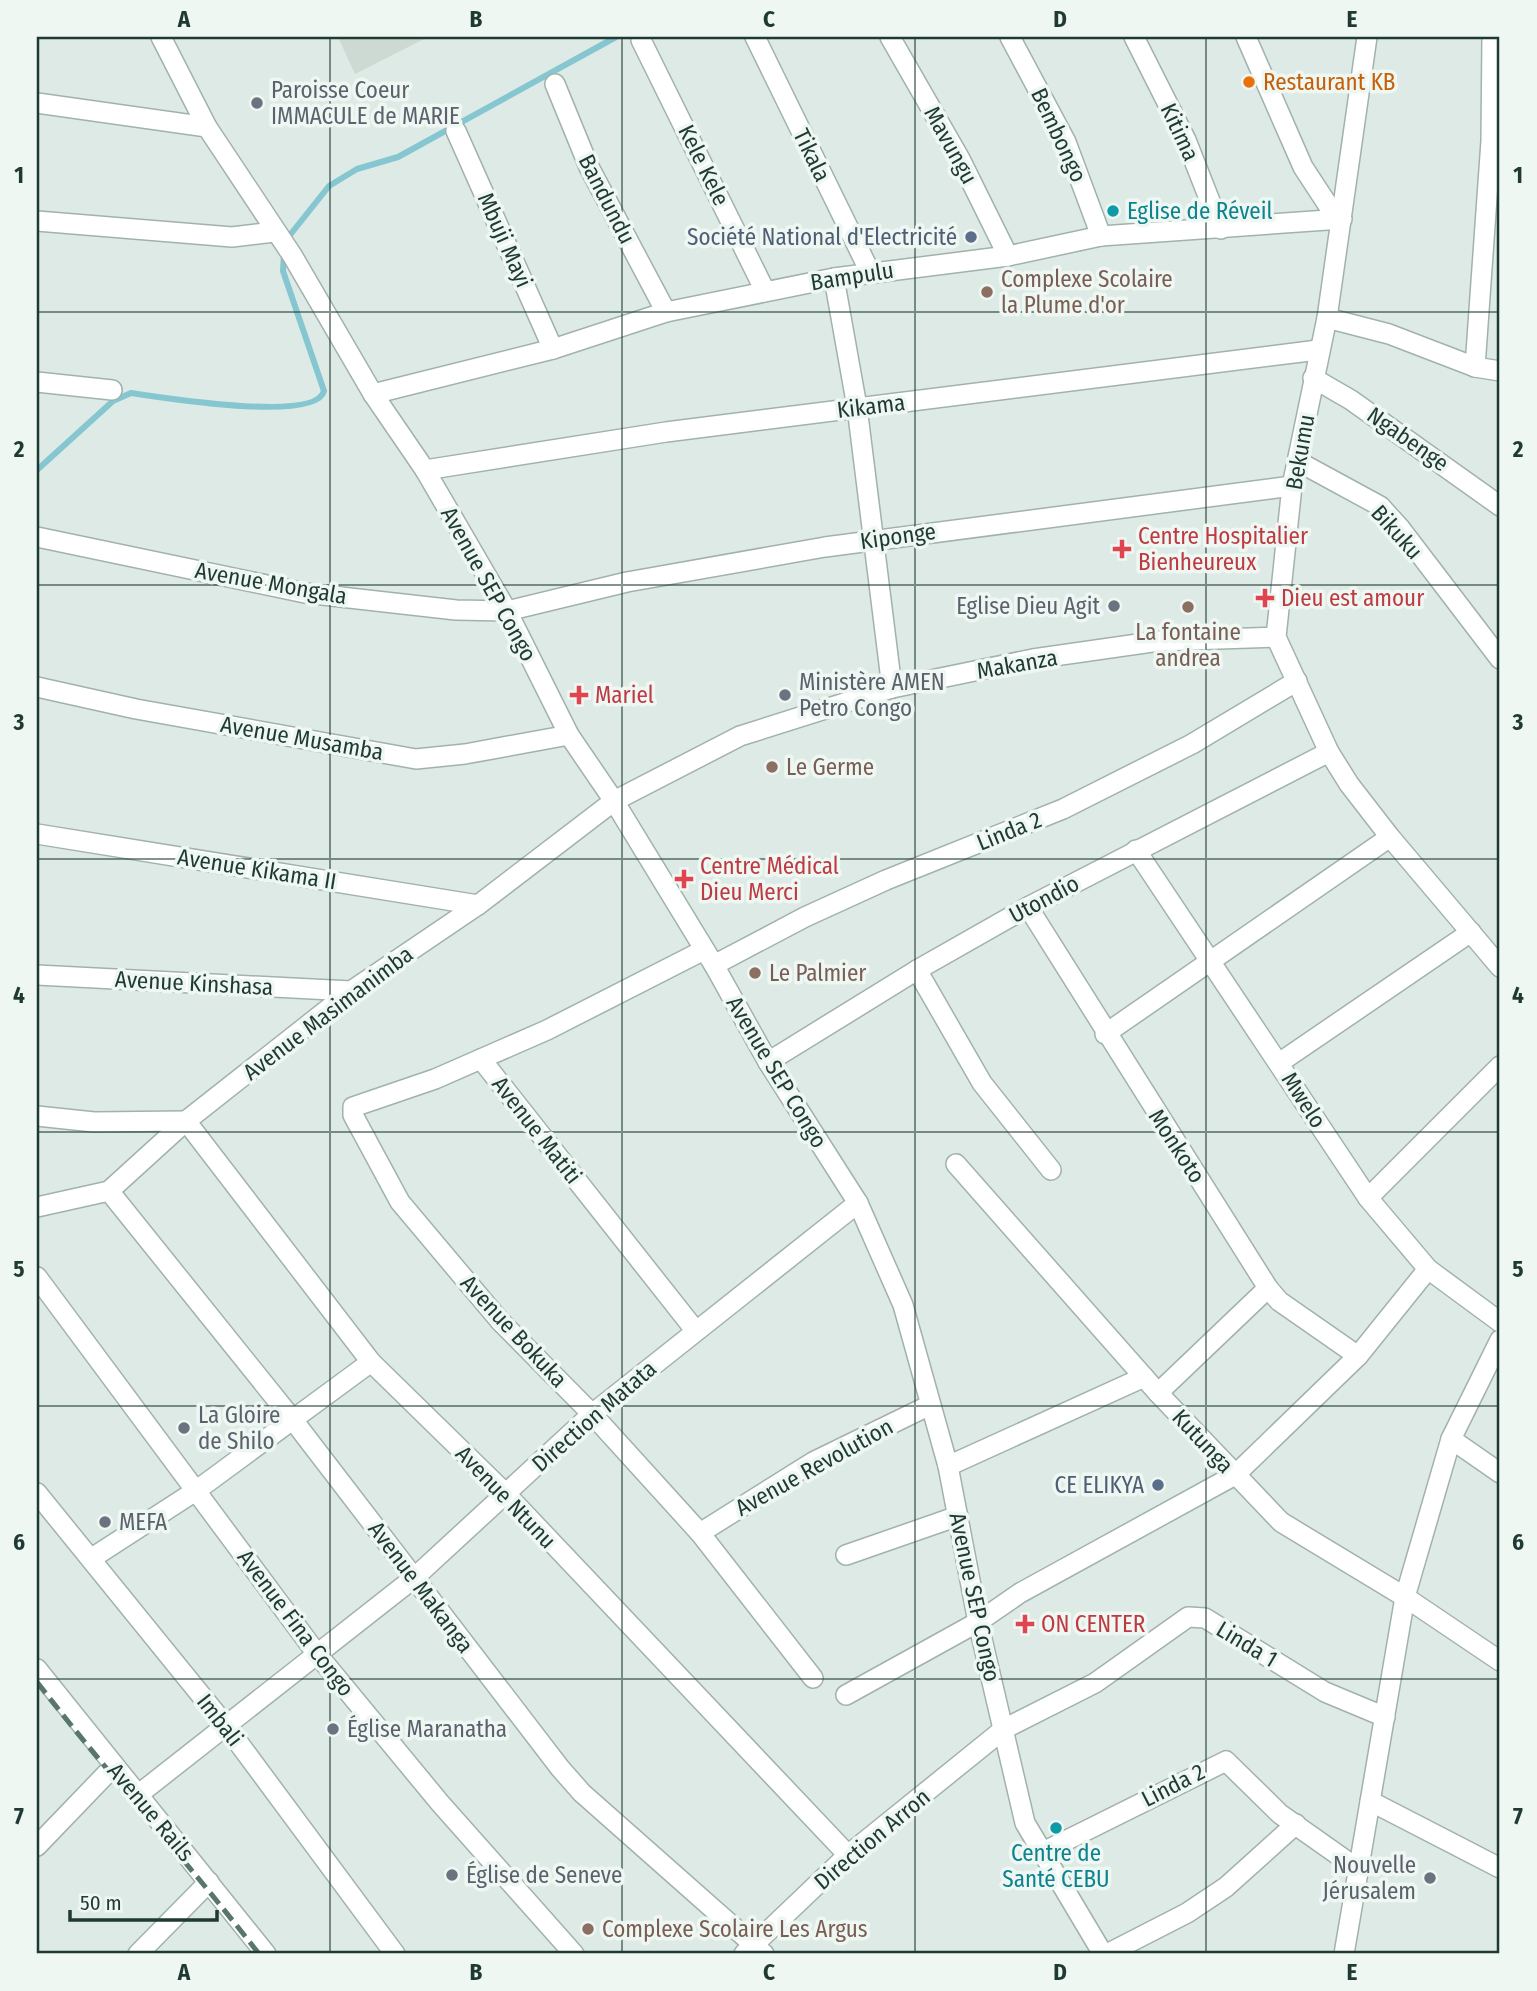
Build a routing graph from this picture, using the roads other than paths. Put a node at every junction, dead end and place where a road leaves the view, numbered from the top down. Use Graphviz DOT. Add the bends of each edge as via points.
graph roads {
  1 [pos="161,37"];
  2 [pos="755,37"];
  3 [pos="890,37"];
  4 [pos="1010,37"];
  5 [pos="1134,37"];
  6 [pos="1247,37"];
  7 [pos="1367,37"];
  8 [pos="1492,37"];
  9 [pos="641,40"];
  10 [pos="555,84"];
  11 [pos="37,103"];
  12 [pos="207,127"];
  13 [pos="456,131"];
  14 [pos="1340,219"];
  15 [pos="37,221"];
  16 [pos="1221,229"];
  17 [pos="274,232"];
  18 [pos="1101,236"];
  19 [pos="1008,256"];
  20 [pos="870,272"];
  21 [pos="834,278"];
  22 [pos="765,291"];
  23 [pos="666,312"];
  24 [pos="1327,318"];
  25 [pos="553,349"];
  26 [pos="1318,350"];
  27 [pos="1475,367"];
  28 [pos="1500,371"];
  29 [pos="1313,378"];
  30 [pos="37,382"];
  31 [pos="112,390"];
  32 [pos="373,394"];
  33 [pos="857,407"];
  34 [pos="1299,461"];
  35 [pos="425,470"];
  36 [pos="1293,486"];
  37 [pos="1500,506"];
  38 [pos="37,537"];
  39 [pos="872,540"];
  40 [pos="507,611"];
  41 [pos="1276,637"];
  42 [pos="1500,659"];
  43 [pos="1297,681"];
  44 [pos="37,687"];
  45 [pos="892,688"];
  46 [pos="569,735"];
  47 [pos="1329,752"];
  48 [pos="614,801"];
  49 [pos="37,834"];
  50 [pos="1390,837"];
  51 [pos="1136,850"];
  52 [pos="478,905"];
  53 [pos="1028,907"];
  54 [pos="1471,932"];
  55 [pos="709,957"];
  56 [pos="1211,960"];
  57 [pos="1500,967"];
  58 [pos="917,971"];
  59 [pos="37,975"];
  60 [pos="351,991"];
  61 [pos="1105,1034"];
  62 [pos="481,1059"];
  63 [pos="768,1062"];
  64 [pos="1279,1063"];
  65 [pos="1500,1066"];
  66 [pos="37,1116"];
  67 [pos="186,1121"];
  68 [pos="956,1164"];
  69 [pos="1051,1170"];
  70 [pos="109,1191"];
  71 [pos="1368,1198"];
  72 [pos="858,1203"];
  73 [pos="37,1207"];
  74 [pos="1428,1269"];
  75 [pos="37,1277"];
  76 [pos="1268,1288"];
  77 [pos="1500,1322"];
  78 [pos="695,1330"];
  79 [pos="1500,1340"];
  80 [pos="1358,1356"];
  81 [pos="371,1362"];
  82 [pos="1144,1377"];
  83 [pos="1158,1393"];
  84 [pos="930,1405"];
  85 [pos="592,1414"];
  86 [pos="293,1420"];
  87 [pos="1451,1439"];
  88 [pos="948,1466"];
  89 [pos="1500,1473"];
  90 [pos="1235,1475"];
  91 [pos="197,1490"];
  92 [pos="37,1493"];
  93 [pos="506,1494"];
  94 [pos="958,1516"];
  95 [pos="700,1533"];
  96 [pos="846,1555"];
  97 [pos="92,1558"];
  98 [pos="414,1578"];
  99 [pos="1405,1597"];
  100 [pos="978,1622"];
  101 [pos="317,1654"];
  102 [pos="1500,1661"];
  103 [pos="37,1669"];
  104 [pos="813,1678"];
  105 [pos="846,1695"];
  106 [pos="1385,1717"];
  107 [pos="226,1726"];
  108 [pos="1004,1729"];
  109 [pos="113,1767"];
  110 [pos="139,1794"];
  111 [pos="1370,1801"];
  112 [pos="1296,1824"];
  113 [pos="37,1846"];
  114 [pos="1043,1852"];
  115 [pos="848,1855"];
  116 [pos="1500,1868"];
  117 [pos="1358,1869"];
  118 [pos="209,1882"];
  119 [pos="754,1951"];
  120 [pos="1347,1953"];
  121 [pos="138,1954"];
  122 [pos="266,1954"];
  123 [pos="395,1954"];
  124 [pos="574,1954"];
  125 [pos="1105,1954"];
  1 -- 12 [label="street"];
  2 -- 20 [label="street, Tikala"];
  3 -- 19 [label="street, Mavungu" via="960,159"];
  4 -- 18 [label="street, Bembongo" via="1066,142"];
  5 -- 16 [label="street, Kitima" via="1186,140"];
  6 -- 14 [label="street" via="1303,167"];
  7 -- 14 [label="street, Bekumu"];
  8 -- 27 [label="street" via="1491,141"];
  9 -- 22 [label="street, Kele Kele"];
  10 -- 23 [label="street, Bandundu" via="589,167"];
  11 -- 12 [label="street"];
  12 -- 17 [label="street"];
  13 -- 25 [label="street, Mbuji Mayi"];
  14 -- 16 [label="street, Bampulu"];
  14 -- 24 [label="street, Bekumu"];
  15 -- 17 [label="street" via="208,236"];
  16 -- 18 [label="street, Bampulu"];
  17 -- 32 [label="street, Avenue SEP Congo"];
  18 -- 19 [label="street, Bampulu"];
  19 -- 20 [label="street, Bampulu"];
  20 -- 21 [label="street, Bampulu"];
  21 -- 22 [label="street, Bampulu"];
  21 -- 33 [label="street"];
  22 -- 23 [label="street, Bampulu"];
  23 -- 25 [label="street, Bampulu"];
  24 -- 26 [label="street, Bekumu"];
  24 -- 27 [label="street" via="1389,334"];
  25 -- 32 [label="street, Bampulu"];
  26 -- 29 [label="street, Bekumu"];
  26 -- 33 [label="street, Kikama"];
  27 -- 28 [label="street"];
  29 -- 34 [label="street, Bekumu"];
  29 -- 37 [label="street, Ngabenge"];
  30 -- 31 [label="street"];
  32 -- 35 [label="street, Avenue SEP Congo"];
  33 -- 35 [label="street, Kikama"];
  33 -- 39 [label="street"];
  34 -- 36 [label="street, Bekumu"];
  34 -- 42 [label="street, Bikuku" via="1380,506"];
  35 -- 40 [label="street, Avenue SEP Congo"];
  36 -- 39 [label="street, Kiponge"];
  36 -- 41 [label="street, Bekumu"];
  38 -- 40 [label="street, Avenue Mongala" via="305,593 456,610"];
  39 -- 40 [label="street, Kiponge" via="627,582"];
  39 -- 45 [label="street"];
  40 -- 46 [label="street, Avenue SEP Congo"];
  41 -- 43 [label="street"];
  41 -- 45 [label="street, Makanza" via="1159,641"];
  43 -- 47 [label="street"];
  43 -- 55 [label="street, Linda 2" via="1192,744 1062,809"];
  44 -- 46 [label="street, Avenue Musamba" via="416,759"];
  45 -- 48 [label="street, Makanza" via="740,736"];
  46 -- 48 [label="street, Avenue SEP Congo"];
  47 -- 50 [label="street"];
  47 -- 51 [label="street, Utondio"];
  48 -- 52 [label="street, Avenue Masimanimba"];
  48 -- 55 [label="street, Avenue SEP Congo"];
  49 -- 52 [label="street, Avenue Kikama II"];
  50 -- 54 [label="street"];
  50 -- 56 [label="street"];
  51 -- 53 [label="street, Utondio"];
  51 -- 56 [label="street, Mwelo"];
  52 -- 60 [label="street, Avenue Masimanimba"];
  53 -- 58 [label="street, Utondio"];
  53 -- 61 [label="street, Monkoto"];
  54 -- 57 [label="street"];
  54 -- 64 [label="street"];
  55 -- 62 [label="street, Avenue Matiti"];
  55 -- 63 [label="street, Avenue SEP Congo"];
  56 -- 61 [label="street"];
  56 -- 64 [label="street, Mwelo"];
  58 -- 63 [label="street, Utondio"];
  58 -- 69 [label="street" via="982,1083"];
  59 -- 60 [label="street, Avenue Kinshasa"];
  60 -- 67 [label="street, Avenue Masimanimba"];
  61 -- 76 [label="street, Monkoto"];
  62 -- 78 [label="street, Avenue Matiti"];
  62 -- 85 [label="street, Avenue Bokuka" via="361,1103 353,1107 353,1115 400,1202 500,1321"];
  63 -- 72 [label="street, Avenue SEP Congo"];
  64 -- 71 [label="street, Mwelo"];
  65 -- 71 [label="street"];
  66 -- 67 [label="street" via="94,1122"];
  67 -- 70 [label="street, Avenue Masimanimba"];
  67 -- 81 [label="street, Avenue Ntunu"];
  68 -- 82 [label="street, Kutunga"];
  70 -- 73 [label="street, Avenue Masimanimba"];
  70 -- 86 [label="street, Avenue Makanga"];
  71 -- 74 [label="street, Mwelo"];
  72 -- 78 [label="street, Direction Matata"];
  72 -- 84 [label="street, Avenue SEP Congo" via="903,1306"];
  74 -- 77 [label="street, Mwelo"];
  74 -- 80 [label="street"];
  75 -- 91 [label="street, Avenue Fina Congo"];
  76 -- 80 [label="street, Monkoto" via="1279,1301"];
  76 -- 83 [label="street"];
  78 -- 85 [label="street, Direction Matata"];
  79 -- 87 [label="street"];
  80 -- 90 [label="street"];
  81 -- 86 [label="street"];
  81 -- 93 [label="street, Avenue Ntunu"];
  82 -- 83 [label="street, Kutunga"];
  82 -- 88 [label="street"];
  83 -- 90 [label="street, Kutunga"];
  84 -- 88 [label="street, Avenue SEP Congo"];
  84 -- 95 [label="street, Avenue Revolution" via="813,1462"];
  85 -- 93 [label="street, Direction Matata"];
  85 -- 95 [label="street, Avenue Bokuka"];
  86 -- 91 [label="street"];
  86 -- 98 [label="street, Avenue Makanga"];
  87 -- 89 [label="street"];
  87 -- 99 [label="street"];
  88 -- 94 [label="street, Avenue SEP Congo"];
  90 -- 99 [label="street, Kutunga" via="1281,1522"];
  90 -- 100 [label="street" via="1020,1593"];
  91 -- 97 [label="street"];
  91 -- 101 [label="street, Avenue Fina Congo"];
  92 -- 97 [label="street, Imbali"];
  93 -- 98 [label="street, Direction Matata"];
  93 -- 115 [label="street, Avenue Ntunu"];
  94 -- 96 [label="street"];
  94 -- 100 [label="street, Avenue SEP Congo"];
  95 -- 104 [label="street, Avenue Bokuka"];
  97 -- 107 [label="street, Imbali"];
  98 -- 101 [label="street, Direction Matata"];
  98 -- 119 [label="street, Avenue Makanga" via="582,1793"];
  99 -- 102 [label="street, Kutunga"];
  99 -- 106 [label="street"];
  100 -- 105 [label="street"];
  100 -- 108 [label="street, Avenue SEP Congo"];
  101 -- 107 [label="street, Direction Matata"];
  101 -- 124 [label="street, Avenue Fina Congo" via="440,1803"];
  103 -- 109 [label="street, Avenue Rails"];
  106 -- 108 [label="street, Linda 1" via="1325,1692 1196,1615 1095,1683"];
  106 -- 111 [label="street"];
  107 -- 110 [label="street, Direction Matata"];
  107 -- 123 [label="street, Imbali"];
  108 -- 114 [label="street, Avenue SEP Congo" via="1025,1823"];
  108 -- 115 [label="street, Direction Arron"];
  109 -- 110 [label="street, Avenue Rails"];
  109 -- 113 [label="street"];
  110 -- 118 [label="street, Avenue Rails"];
  111 -- 116 [label="street"];
  111 -- 117 [label="street"];
  112 -- 114 [label="street, Linda 2" via="1226,1761"];
  112 -- 117 [label="street, Linda 2"];
  112 -- 125 [label="street" via="1226,1887"];
  114 -- 125 [label="street, Avenue SEP Congo"];
  115 -- 119 [label="street, Direction Arron"];
  117 -- 120 [label="street"];
  118 -- 121 [label="street"];
  118 -- 122 [label="street, Avenue Rails"];
}
